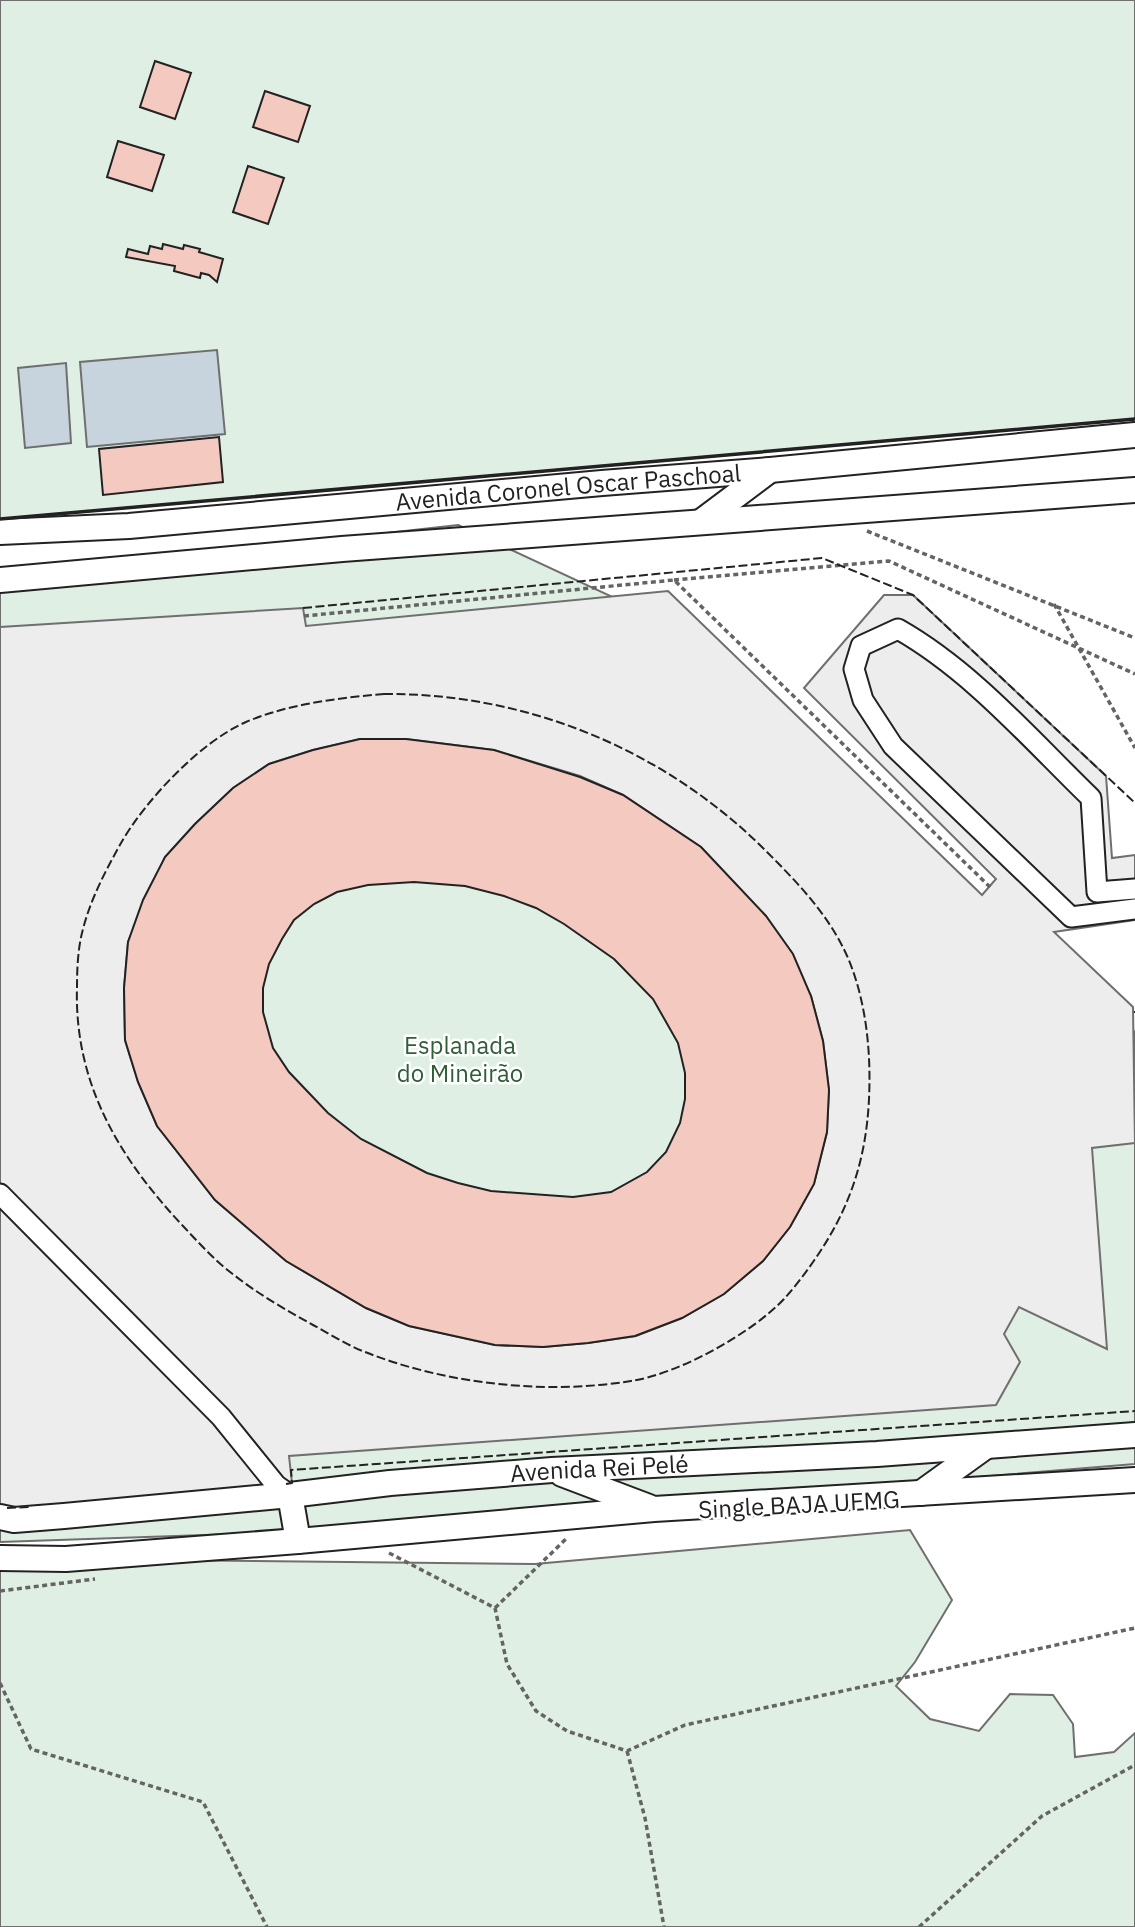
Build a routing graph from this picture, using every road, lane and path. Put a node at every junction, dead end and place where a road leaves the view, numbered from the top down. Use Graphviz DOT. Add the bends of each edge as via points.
graph roads {
  1 [pos="1135,435"];
  2 [pos="770,470"];
  3 [pos="1135,490"];
  4 [pos="702,521"];
  5 [pos="129,526"];
  6 [pos="858,528"];
  7 [pos="0,532"];
  8 [pos="165,565"];
  9 [pos="0,580"];
  10 [pos="674,580"];
  11 [pos="1054,604"];
  12 [pos="304,616"];
  13 [pos="1135,638"];
  14 [pos="1135,674"];
  15 [pos="1135,748"];
  16 [pos="990,887"];
  17 [pos="1135,889"];
  18 [pos="1135,909"];
  19 [pos="0,1194"];
  20 [pos="1135,1435"];
  21 [pos="985,1447"];
  22 [pos="552,1470"];
  23 [pos="1135,1480"];
  24 [pos="920,1493"];
  25 [pos="290,1495"];
  26 [pos="654,1509"];
  27 [pos="0,1517"];
  28 [pos="571,1534"];
  29 [pos="298,1541"];
  30 [pos="385,1551"];
  31 [pos="0,1558"];
  32 [pos="97,1579"];
  33 [pos="0,1591"];
  34 [pos="495,1608"];
  35 [pos="1135,1628"];
  36 [pos="0,1683"];
  37 [pos="626,1751"];
  38 [pos="1135,1765"];
  39 [pos="267,1927"];
  40 [pos="664,1927"];
  41 [pos="919,1927"];
  1 -- 2 [label="main road, Avenida Coronel Oscar Paschoal"];
  2 -- 4 [label="main road"];
  2 -- 5 [label="main road, Avenida Coronel Oscar Paschoal"];
  3 -- 4 [label="main road, Avenida Coronel Oscar Paschoal"];
  4 -- 8 [label="main road, Avenida Coronel Oscar Paschoal"];
  5 -- 7 [label="main road, Avenida Coronel Oscar Paschoal"];
  5 -- 8 [label="main road"];
  6 -- 11 [label="path"];
  8 -- 9 [label="main road, Avenida Coronel Oscar Paschoal"];
  10 -- 12 [label="path"];
  10 -- 14 [label="path, bridge" via="889,561"];
  10 -- 16 [label="path"];
  11 -- 13 [label="path"];
  11 -- 15 [label="path"];
  17 -- 18 [label="lane" via="1097,892 1091,797 962,674 898,629 862,646 854,669 863,700 893,746 1071,916"];
  19 -- 25 [label="lane" via="221,1418 276,1485"];
  20 -- 21 [label="main road, Avenida Rei Pelé"];
  21 -- 22 [label="main road, Avenida Rei Pelé"];
  21 -- 24 [label="main road"];
  22 -- 25 [label="main road, Avenida Rei Pelé"];
  22 -- 26 [label="main road"];
  23 -- 24 [label="main road, Avenida Rei Pelé"];
  24 -- 26 [label="main road, Avenida Rei Pelé"];
  25 -- 27 [label="main road, Avenida Rei Pelé" via="64,1517"];
  25 -- 29 [label="main road"];
  26 -- 29 [label="main road, Avenida Rei Pelé"];
  28 -- 34 [label="path"];
  29 -- 31 [label="main road, Avenida Rei Pelé" via="66,1559"];
  30 -- 34 [label="path"];
  32 -- 33 [label="path"];
  34 -- 37 [label="path" via="507,1664 536,1711 567,1731"];
  35 -- 37 [label="path" via="685,1725"];
  36 -- 39 [label="path" via="31,1749 203,1802"];
  37 -- 40 [label="path" via="645,1818"];
  38 -- 41 [label="path" via="1042,1816"];
}
